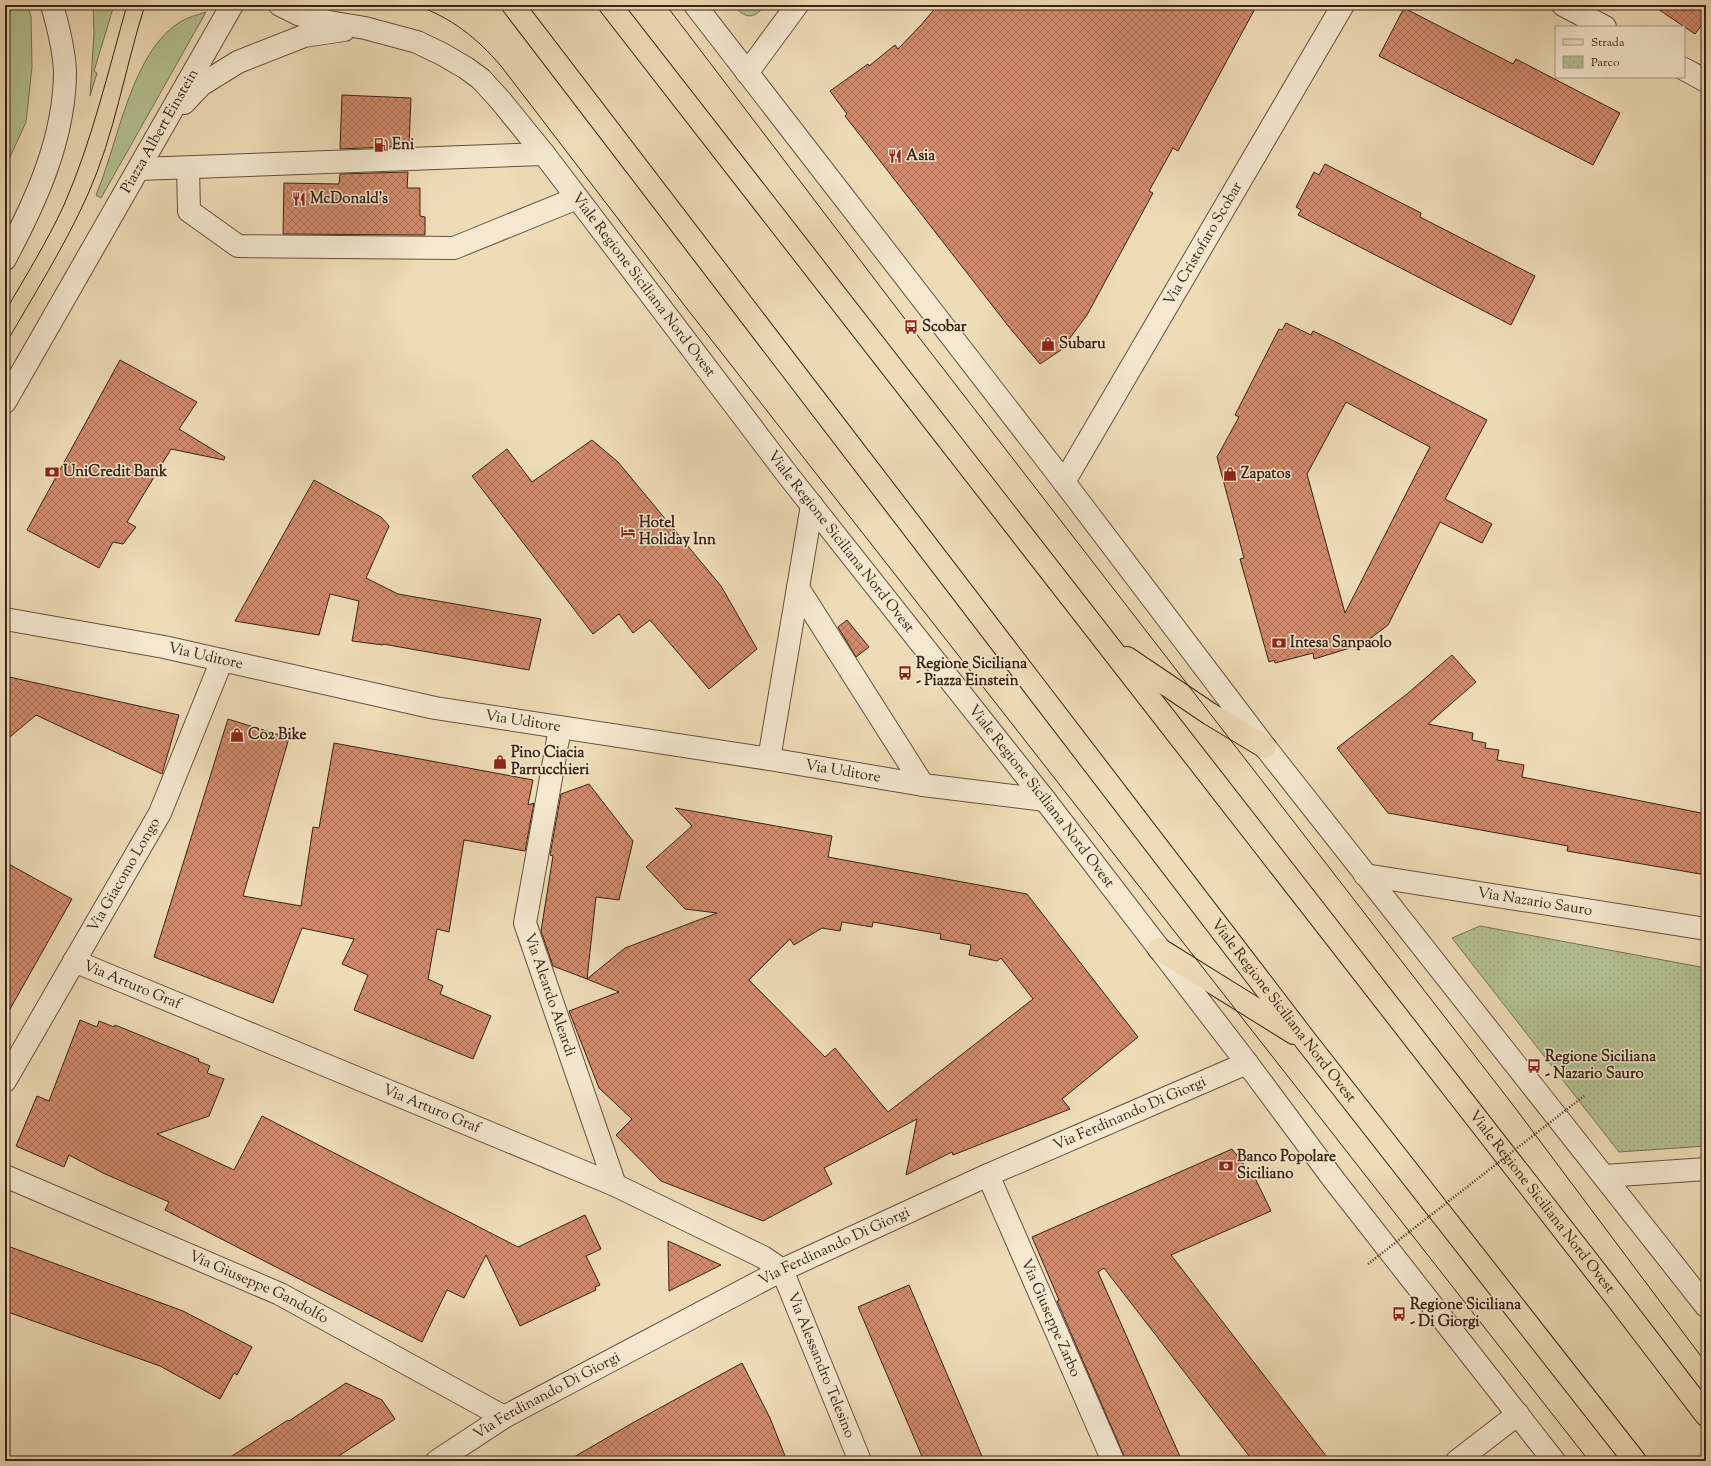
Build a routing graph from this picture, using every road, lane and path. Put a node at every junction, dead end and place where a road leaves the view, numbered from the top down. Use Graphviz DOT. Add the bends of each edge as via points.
graph roads {
  1 [pos="52,5"];
  2 [pos="232,5"];
  3 [pos="280,5"];
  4 [pos="513,5"];
  5 [pos="610,5"];
  6 [pos="695,5"];
  7 [pos="797,5"];
  8 [pos="1343,5"];
  9 [pos="1563,5"];
  10 [pos="1603,26"];
  11 [pos="365,28"];
  12 [pos="1685,70"];
  13 [pos="747,73"];
  14 [pos="1706,81"];
  15 [pos="163,126"];
  16 [pos="544,154"];
  17 [pos="188,168"];
  18 [pos="138,169"];
  19 [pos="577,198"];
  20 [pos="5,259"];
  21 [pos="5,402"];
  22 [pos="1064,482"];
  23 [pos="812,505"];
  24 [pos="798,588"];
  25 [pos="5,619"];
  26 [pos="1110,646"];
  27 [pos="222,660"];
  28 [pos="560,728"];
  29 [pos="1265,747"];
  30 [pos="769,759"];
  31 [pos="923,785"];
  32 [pos="1044,800"];
  33 [pos="1365,874"];
  34 [pos="1706,929"];
  35 [pos="1159,949"];
  36 [pos="74,961"];
  37 [pos="1306,1041"];
  38 [pos="1247,1063"];
  39 [pos="5,1080"];
  40 [pos="1584,1096"];
  41 [pos="1706,1169"];
  42 [pos="988,1175"];
  43 [pos="5,1176"];
  44 [pos="1605,1176"];
  45 [pos="615,1185"];
  46 [pos="1368,1264"];
  47 [pos="782,1270"];
  48 [pos="1706,1306"];
  49 [pos="1518,1414"];
  50 [pos="1706,1415"];
  51 [pos="504,1417"];
  52 [pos="436,1461"];
  53 [pos="860,1461"];
  54 [pos="1113,1461"];
  55 [pos="1457,1461"];
  56 [pos="1554,1461"];
  57 [pos="1635,1461"];
  1 -- 20 [label="street" via="65,70 61,117 48,165 22,228"];
  2 -- 15 [label="street, Piazza Albert Einstein"];
  3 -- 11 [label="street, Viale Regione Siciliana Nord Ovest" via="298,14"];
  4 -- 37 [label="main road, Viale Regione Siciliana Nord Ovest"];
  5 -- 26 [label="main road, Viale Regione Siciliana Nord Ovest"];
  6 -- 13 [label="street"];
  7 -- 13 [label="street"];
  8 -- 22 [label="street, Via Cristofaro Scobar"];
  9 -- 10 [label="street"];
  11 -- 15 [label="street" via="304,36 238,62 201,85"];
  11 -- 16 [label="street, Viale Regione Siciliana Nord Ovest" via="417,42 466,68 481,79 501,101"];
  12 -- 14 [label="street"];
  13 -- 22 [label="street"];
  15 -- 18 [label="street, Piazza Albert Einstein"];
  16 -- 17 [label="street"];
  16 -- 19 [label="street, Viale Regione Siciliana Nord Ovest"];
  17 -- 18 [label="street"];
  17 -- 19 [label="street" via="189,211 238,246 454,248"];
  18 -- 21 [label="street, Piazza Albert Einstein"];
  19 -- 23 [label="street, Viale Regione Siciliana Nord Ovest"];
  22 -- 29 [label="street"];
  23 -- 24 [label="street"];
  23 -- 32 [label="street, Viale Regione Siciliana Nord Ovest"];
  24 -- 30 [label="street"];
  24 -- 31 [label="street"];
  25 -- 27 [label="street, Via Uditore" via="164,647"];
  26 -- 29 [label="main road" via="1210,714"];
  26 -- 50 [label="main road, Viale Regione Siciliana Nord Ovest"];
  27 -- 28 [label="street, Via Uditore" via="435,708"];
  27 -- 36 [label="street, Via Giacomo Longo" via="160,813"];
  28 -- 30 [label="street, Via Uditore"];
  28 -- 45 [label="street, Via Aleardo Aleardi" via="525,923"];
  29 -- 33 [label="street"];
  30 -- 31 [label="street, Via Uditore"];
  31 -- 32 [label="street, Via Uditore"];
  32 -- 35 [label="street, Viale Regione Siciliana Nord Ovest"];
  33 -- 34 [label="street, Via Nazario Sauro"];
  33 -- 44 [label="street"];
  35 -- 37 [label="main road"];
  35 -- 38 [label="street, Viale Regione Siciliana Nord Ovest"];
  36 -- 39 [label="street, Via Giacomo Longo"];
  36 -- 45 [label="street, Via Arturo Graf"];
  37 -- 57 [label="main road, Viale Regione Siciliana Nord Ovest"];
  38 -- 42 [label="street, Via Ferdinando Di Giorgi"];
  38 -- 49 [label="street, Viale Regione Siciliana Nord Ovest" via="1334,1180"];
  40 -- 46 [label="path, bridge"];
  41 -- 44 [label="street"];
  42 -- 47 [label="street, Via Ferdinando Di Giorgi"];
  42 -- 54 [label="street, Via Giuseppe Zarbo"];
  43 -- 51 [label="street, Via Giuseppe Gandolfo" via="280,1294"];
  44 -- 48 [label="street"];
  45 -- 47 [label="street, Via Arturo Graf" via="763,1257"];
  47 -- 51 [label="street, Via Ferdinando Di Giorgi"];
  47 -- 53 [label="street, Via Alessandro Telesino"];
  49 -- 55 [label="street"];
  49 -- 56 [label="street, Viale Regione Siciliana Nord Ovest"];
  51 -- 52 [label="street, Via Ferdinando Di Giorgi"];
}
